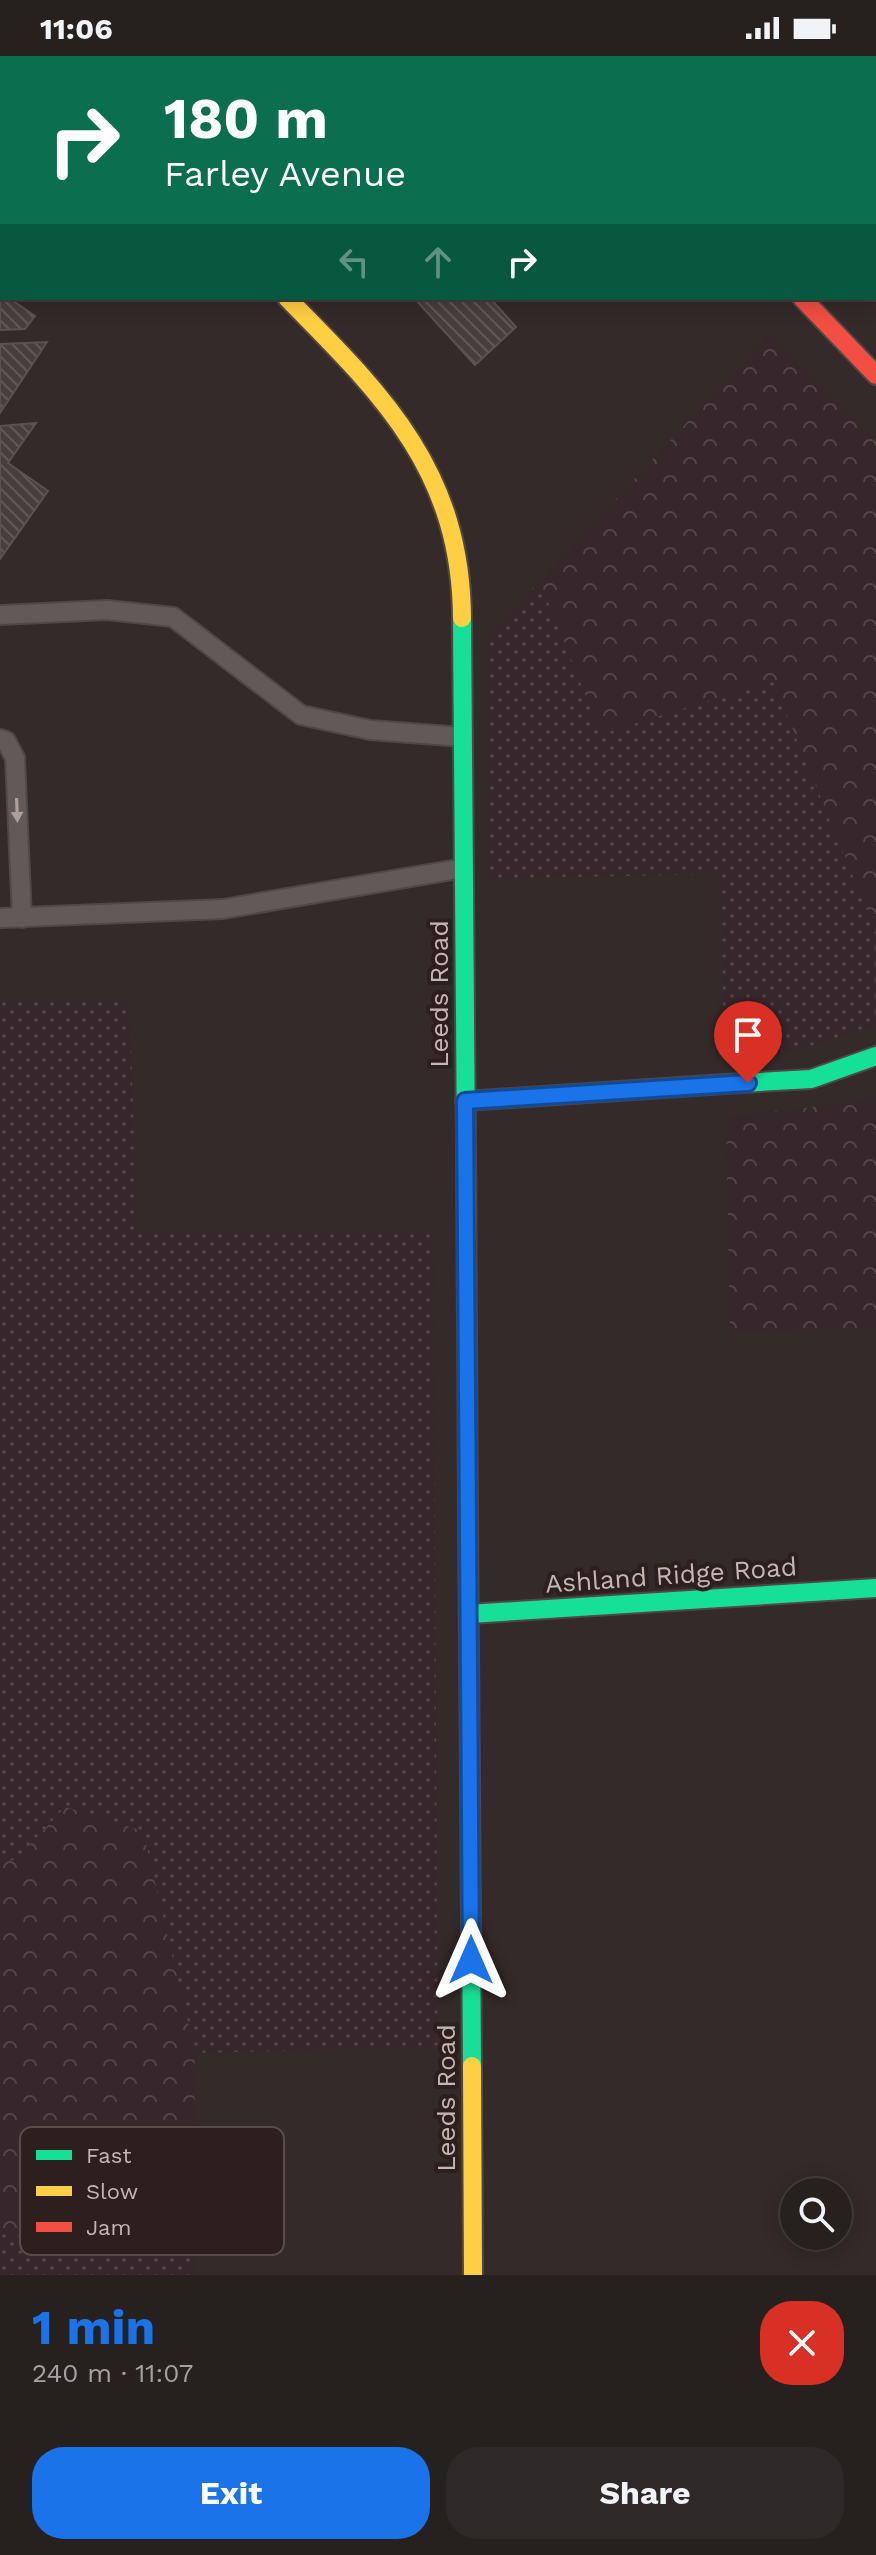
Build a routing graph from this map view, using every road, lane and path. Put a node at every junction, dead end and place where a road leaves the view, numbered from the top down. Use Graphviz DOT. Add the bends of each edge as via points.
graph roads {
  1 [pos="289,300"];
  2 [pos="804,300"];
  3 [pos="876,375"];
  4 [pos="0,615"];
  5 [pos="463,737"];
  6 [pos="0,739"];
  7 [pos="464,868"];
  8 [pos="0,918"];
  9 [pos="22,918"];
  10 [pos="876,1056"];
  11 [pos="465,1101"];
  12 [pos="876,1588"];
  13 [pos="469,1614"];
  14 [pos="473,2275"];
  1 -- 5 [label="street, Leeds Road" via="383,397 422,453 443,500 462,600"];
  2 -- 3 [label="street"];
  4 -- 5 [label="lane" via="107,610 173,617 301,715 370,730"];
  5 -- 7 [label="street, Leeds Road"];
  6 -- 9 [label="lane, one-way" via="15,758"];
  7 -- 9 [label="lane" via="223,909"];
  7 -- 11 [label="street, Leeds Road"];
  8 -- 9 [label="lane"];
  10 -- 11 [label="street" via="811,1079"];
  11 -- 13 [label="street, Leeds Road"];
  12 -- 13 [label="street, Ashland Ridge Road"];
  13 -- 14 [label="street, Leeds Road"];
}
